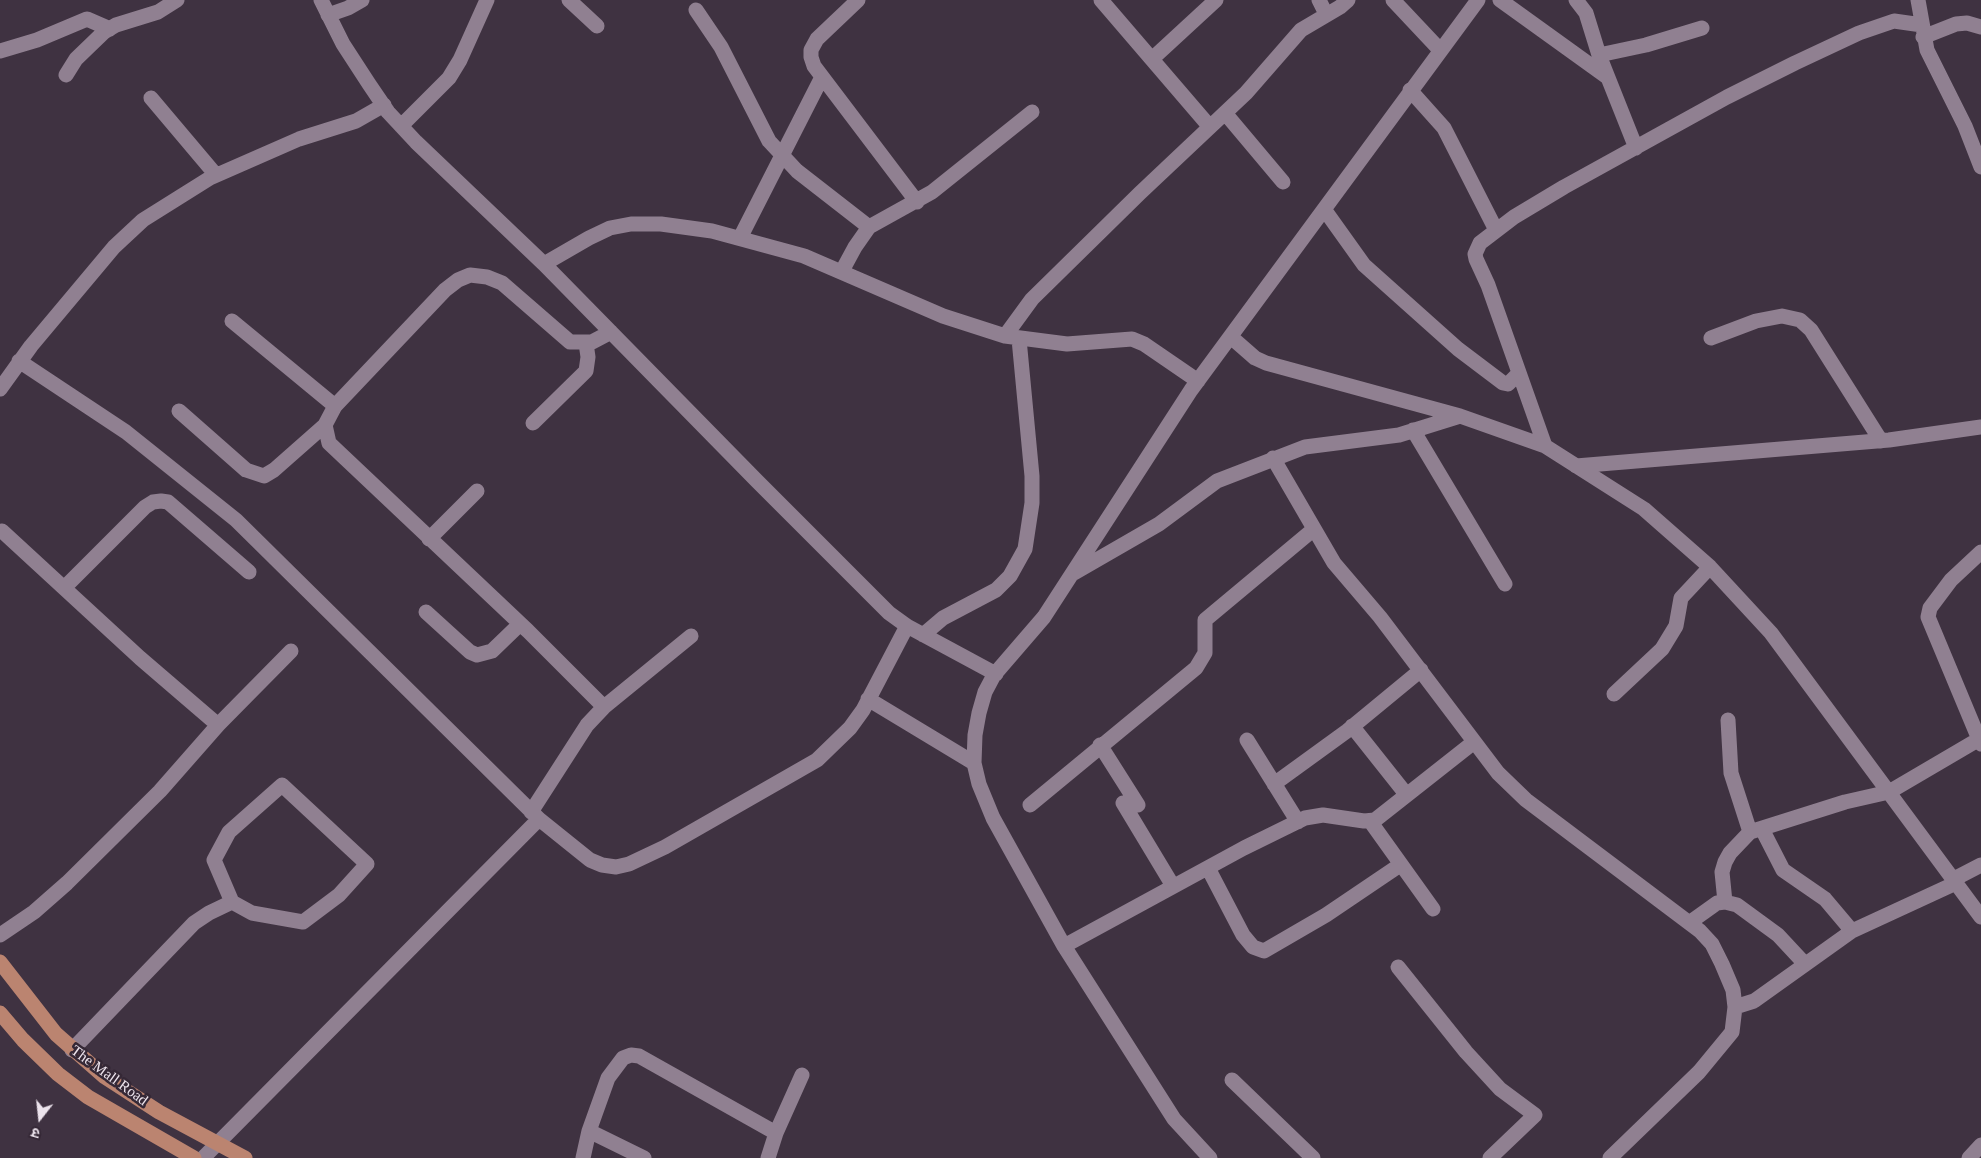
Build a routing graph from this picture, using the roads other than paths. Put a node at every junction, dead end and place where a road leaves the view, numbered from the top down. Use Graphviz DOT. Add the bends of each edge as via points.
graph roads {
  1 [pos="177,0"];
  2 [pos="321,0"];
  3 [pos="362,0"];
  4 [pos="487,0"];
  5 [pos="570,0"];
  6 [pos="858,0"];
  7 [pos="1101,0"];
  8 [pos="1216,0"];
  9 [pos="1319,0"];
  10 [pos="1348,0"];
  11 [pos="1393,0"];
  12 [pos="1478,0"];
  13 [pos="1500,0"];
  14 [pos="1576,0"];
  15 [pos="1918,0"];
  16 [pos="696,10"];
  17 [pos="328,14"];
  18 [pos="1326,14"];
  19 [pos="597,26"];
  20 [pos="1981,27"];
  21 [pos="1702,28"];
  22 [pos="110,29"];
  23 [pos="1922,31"];
  24 [pos="0,50"];
  25 [pos="1440,50"];
  26 [pos="1599,55"];
  27 [pos="1152,59"];
  28 [pos="66,75"];
  29 [pos="822,77"];
  30 [pos="1607,77"];
  31 [pos="1410,90"];
  32 [pos="151,98"];
  33 [pos="384,105"];
  34 [pos="1032,112"];
  35 [pos="1226,113"];
  36 [pos="402,126"];
  37 [pos="1210,127"];
  38 [pos="1636,148"];
  39 [pos="782,155"];
  40 [pos="1981,167"];
  41 [pos="216,175"];
  42 [pos="1284,182"];
  43 [pos="917,202"];
  44 [pos="1324,209"];
  45 [pos="869,227"];
  46 [pos="1496,230"];
  47 [pos="740,238"];
  48 [pos="544,264"];
  49 [pos="842,271"];
  50 [pos="232,321"];
  51 [pos="611,332"];
  52 [pos="1232,337"];
  53 [pos="1012,338"];
  54 [pos="1711,338"];
  55 [pos="586,343"];
  56 [pos="19,361"];
  57 [pos="1519,373"];
  58 [pos="2,380"];
  59 [pos="1198,381"];
  60 [pos="335,406"];
  61 [pos="179,411"];
  62 [pos="1460,416"];
  63 [pos="533,423"];
  64 [pos="325,425"];
  65 [pos="1981,428"];
  66 [pos="1413,430"];
  67 [pos="1881,441"];
  68 [pos="1544,446"];
  69 [pos="1273,458"];
  70 [pos="1576,466"];
  71 [pos="477,491"];
  72 [pos="1314,529"];
  73 [pos="2,531"];
  74 [pos="429,539"];
  75 [pos="1981,552"];
  76 [pos="1710,567"];
  77 [pos="248,572"];
  78 [pos="1071,575"];
  79 [pos="1504,584"];
  80 [pos="64,588"];
  81 [pos="426,612"];
  82 [pos="520,624"];
  83 [pos="906,626"];
  84 [pos="924,635"];
  85 [pos="691,636"];
  86 [pos="291,651"];
  87 [pos="1421,670"];
  88 [pos="996,674"];
  89 [pos="1614,694"];
  90 [pos="868,699"];
  91 [pos="604,707"];
  92 [pos="1728,720"];
  93 [pos="218,724"];
  94 [pos="1352,726"];
  95 [pos="1247,740"];
  96 [pos="1980,740"];
  97 [pos="1474,742"];
  98 [pos="1100,745"];
  99 [pos="974,763"];
  100 [pos="1274,784"];
  101 [pos="1889,792"];
  102 [pos="1406,794"];
  103 [pos="1123,803"];
  104 [pos="1030,805"];
  105 [pos="1138,805"];
  106 [pos="535,816"];
  107 [pos="1370,821"];
  108 [pos="1298,822"];
  109 [pos="1756,830"];
  110 [pos="1400,865"];
  111 [pos="1981,866"];
  112 [pos="1208,868"];
  113 [pos="1955,881"];
  114 [pos="1173,886"];
  115 [pos="232,902"];
  116 [pos="1725,902"];
  117 [pos="1433,909"];
  118 [pos="1981,917"];
  119 [pos="1689,922"];
  120 [pos="1852,931"];
  121 [pos="0,935"];
  122 [pos="1064,946"];
  123 [pos="0,962"];
  124 [pos="1805,964"];
  125 [pos="1398,967"];
  126 [pos="1735,1008"];
  127 [pos="0,1013"];
  128 [pos="72,1050"];
  129 [pos="802,1074"];
  130 [pos="1232,1080"];
  131 [pos="588,1131"];
  132 [pos="776,1133"];
  133 [pos="217,1144"];
  134 [pos="1981,1145"];
  135 [pos="194,1158"];
  136 [pos="203,1158"];
  137 [pos="245,1158"];
  138 [pos="583,1158"];
  139 [pos="644,1158"];
  140 [pos="768,1158"];
  141 [pos="1210,1158"];
  142 [pos="1313,1158"];
  143 [pos="1490,1158"];
  144 [pos="1610,1158"];
  145 [pos="1969,1158"];
  1 -- 22 [label="street" via="158,12"];
  2 -- 17 [label="street"];
  3 -- 17 [label="street"];
  4 -- 36 [label="street" via="460,60 448,78"];
  5 -- 19 [label="street"];
  6 -- 29 [label="street" via="817,39 811,50 814,66"];
  7 -- 27 [label="street"];
  8 -- 27 [label="street"];
  9 -- 18 [label="street"];
  10 -- 18 [label="street"];
  11 -- 25 [label="street"];
  12 -- 25 [label="street"];
  13 -- 30 [label="street"];
  14 -- 26 [label="street" via="1586,13"];
  15 -- 23 [label="street"];
  16 -- 39 [label="street" via="721,47 769,141"];
  17 -- 33 [label="street" via="343,44"];
  18 -- 35 [label="street" via="1301,30"];
  20 -- 23 [label="street" via="1967,23"];
  21 -- 26 [label="street"];
  22 -- 24 [label="street" via="87,19 37,40"];
  22 -- 28 [label="street" via="81,54"];
  23 -- 38 [label="street" via="1894,21 1859,33 1726,97"];
  23 -- 40 [label="street"];
  25 -- 31 [label="street"];
  26 -- 30 [label="street"];
  27 -- 37 [label="street"];
  29 -- 39 [label="street"];
  29 -- 43 [label="street"];
  30 -- 38 [label="street"];
  31 -- 44 [label="street"];
  31 -- 46 [label="street" via="1444,128"];
  32 -- 41 [label="street"];
  33 -- 36 [label="street"];
  33 -- 41 [label="street" via="356,121 299,139"];
  34 -- 43 [label="street"];
  35 -- 37 [label="street"];
  35 -- 42 [label="street"];
  36 -- 48 [label="street"];
  37 -- 53 [label="street" via="1032,299"];
  38 -- 46 [label="street" via="1564,187"];
  39 -- 45 [label="street" via="797,171"];
  39 -- 47 [label="street"];
  41 -- 56 [label="street" via="165,205 126,235"];
  43 -- 45 [label="street"];
  44 -- 52 [label="street"];
  44 -- 57 [label="street" via="1364,265 1458,349 1503,383 1508,384"];
  45 -- 49 [label="street"];
  46 -- 57 [label="street" via="1480,243 1476,259"];
  47 -- 48 [label="street" via="661,224 630,224 610,228"];
  47 -- 49 [label="street" via="804,256"];
  48 -- 51 [label="street"];
  49 -- 53 [label="street" via="943,316"];
  50 -- 60 [label="street"];
  51 -- 55 [label="street"];
  51 -- 83 [label="street" via="756,481"];
  52 -- 59 [label="street"];
  52 -- 62 [label="street" via="1255,358 1266,363"];
  53 -- 59 [label="street" via="1067,344 1132,339"];
  53 -- 84 [label="street" via="1032,476 1032,503 1025,549 1010,576 996,590 944,618"];
  54 -- 67 [label="street" via="1756,321 1782,316 1800,320 1811,330"];
  55 -- 60 [label="street" via="570,342 562,337 528,303 502,283 487,276 470,275 445,290"];
  55 -- 63 [label="street" via="586,371"];
  56 -- 58 [label="street"];
  56 -- 106 [label="street" via="126,432 236,520"];
  57 -- 68 [label="street"];
  59 -- 78 [label="street"];
  60 -- 64 [label="street"];
  61 -- 64 [label="street" via="246,470 264,476"];
  62 -- 66 [label="street"];
  62 -- 68 [label="street"];
  64 -- 74 [label="street" via="329,443"];
  65 -- 67 [label="street"];
  66 -- 69 [label="street" via="1398,435 1305,447"];
  66 -- 79 [label="street"];
  67 -- 70 [label="street"];
  68 -- 70 [label="street"];
  69 -- 72 [label="street"];
  69 -- 78 [label="street" via="1217,481 1159,524"];
  70 -- 76 [label="street" via="1644,509"];
  71 -- 74 [label="street"];
  72 -- 87 [label="street" via="1334,563"];
  72 -- 98 [label="street" via="1205,620 1205,653 1196,668"];
  73 -- 80 [label="street"];
  74 -- 82 [label="street"];
  75 -- 96 [label="street" via="1951,580 1930,608 1928,617"];
  76 -- 89 [label="street" via="1681,598 1676,626 1662,649"];
  76 -- 101 [label="street" via="1771,632"];
  77 -- 80 [label="street" via="168,502 161,501 145,507"];
  78 -- 88 [label="street" via="1044,617"];
  80 -- 93 [label="street"];
  81 -- 82 [label="street" via="477,655 492,651"];
  82 -- 91 [label="street"];
  83 -- 84 [label="street"];
  83 -- 90 [label="street"];
  84 -- 88 [label="street"];
  85 -- 91 [label="street"];
  86 -- 93 [label="street"];
  87 -- 94 [label="street"];
  87 -- 97 [label="street"];
  88 -- 99 [label="street" via="985,692 979,713"];
  90 -- 99 [label="street"];
  90 -- 106 [label="street" via="850,728 817,760 629,864 616,867 590,860"];
  91 -- 106 [label="street" via="576,739"];
  92 -- 109 [label="street" via="1731,774"];
  93 -- 121 [label="street" via="160,791 67,883 34,912"];
  94 -- 100 [label="street"];
  94 -- 102 [label="street"];
  95 -- 100 [label="street"];
  96 -- 101 [label="street"];
  97 -- 102 [label="street"];
  97 -- 119 [label="street" via="1526,800"];
  98 -- 104 [label="street"];
  98 -- 105 [label="street"];
  99 -- 122 [label="street" via="993,818"];
  100 -- 108 [label="street"];
  101 -- 109 [label="street"];
  101 -- 113 [label="street"];
  102 -- 107 [label="street" via="1379,818"];
  103 -- 114 [label="street"];
  106 -- 133 [label="street"];
  107 -- 108 [label="street" via="1323,814"];
  107 -- 110 [label="street"];
  108 -- 112 [label="street"];
  109 -- 116 [label="street" via="1730,853 1725,862 1722,872"];
  109 -- 120 [label="street" via="1783,870 1825,899"];
  110 -- 112 [label="street" via="1326,915 1264,950 1253,947 1243,935"];
  110 -- 117 [label="street"];
  111 -- 113 [label="street"];
  112 -- 114 [label="street"];
  113 -- 118 [label="street"];
  113 -- 120 [label="street"];
  114 -- 122 [label="street"];
  115 -- 115 [label="street" via="214,860 229,832 282,785 367,864 339,894 303,922 252,913"];
  115 -- 128 [label="street" via="194,923"];
  116 -- 119 [label="street" via="1717,903"];
  116 -- 124 [label="street" via="1738,905 1778,935"];
  119 -- 126 [label="street" via="1712,944 1732,990"];
  120 -- 124 [label="street"];
  122 -- 141 [label="street" via="1174,1120"];
  123 -- 128 [label="main road, The Mall Road" via="40,1016"];
  124 -- 126 [label="street" via="1754,1001"];
  125 -- 143 [label="street" via="1500,1089 1535,1115"];
  126 -- 144 [label="street" via="1732,1032 1700,1072"];
  127 -- 135 [label="main road, The Mall Road" via="23,1040 88,1097"];
  128 -- 133 [label="main road, The Mall Road" via="134,1096"];
  129 -- 132 [label="street"];
  130 -- 142 [label="street"];
  131 -- 132 [label="street" via="608,1078 623,1058 632,1055"];
  131 -- 138 [label="street"];
  131 -- 139 [label="street"];
  132 -- 140 [label="street"];
  133 -- 136 [label="street"];
  133 -- 137 [label="main road, The Mall Road"];
  134 -- 145 [label="street"];
}
